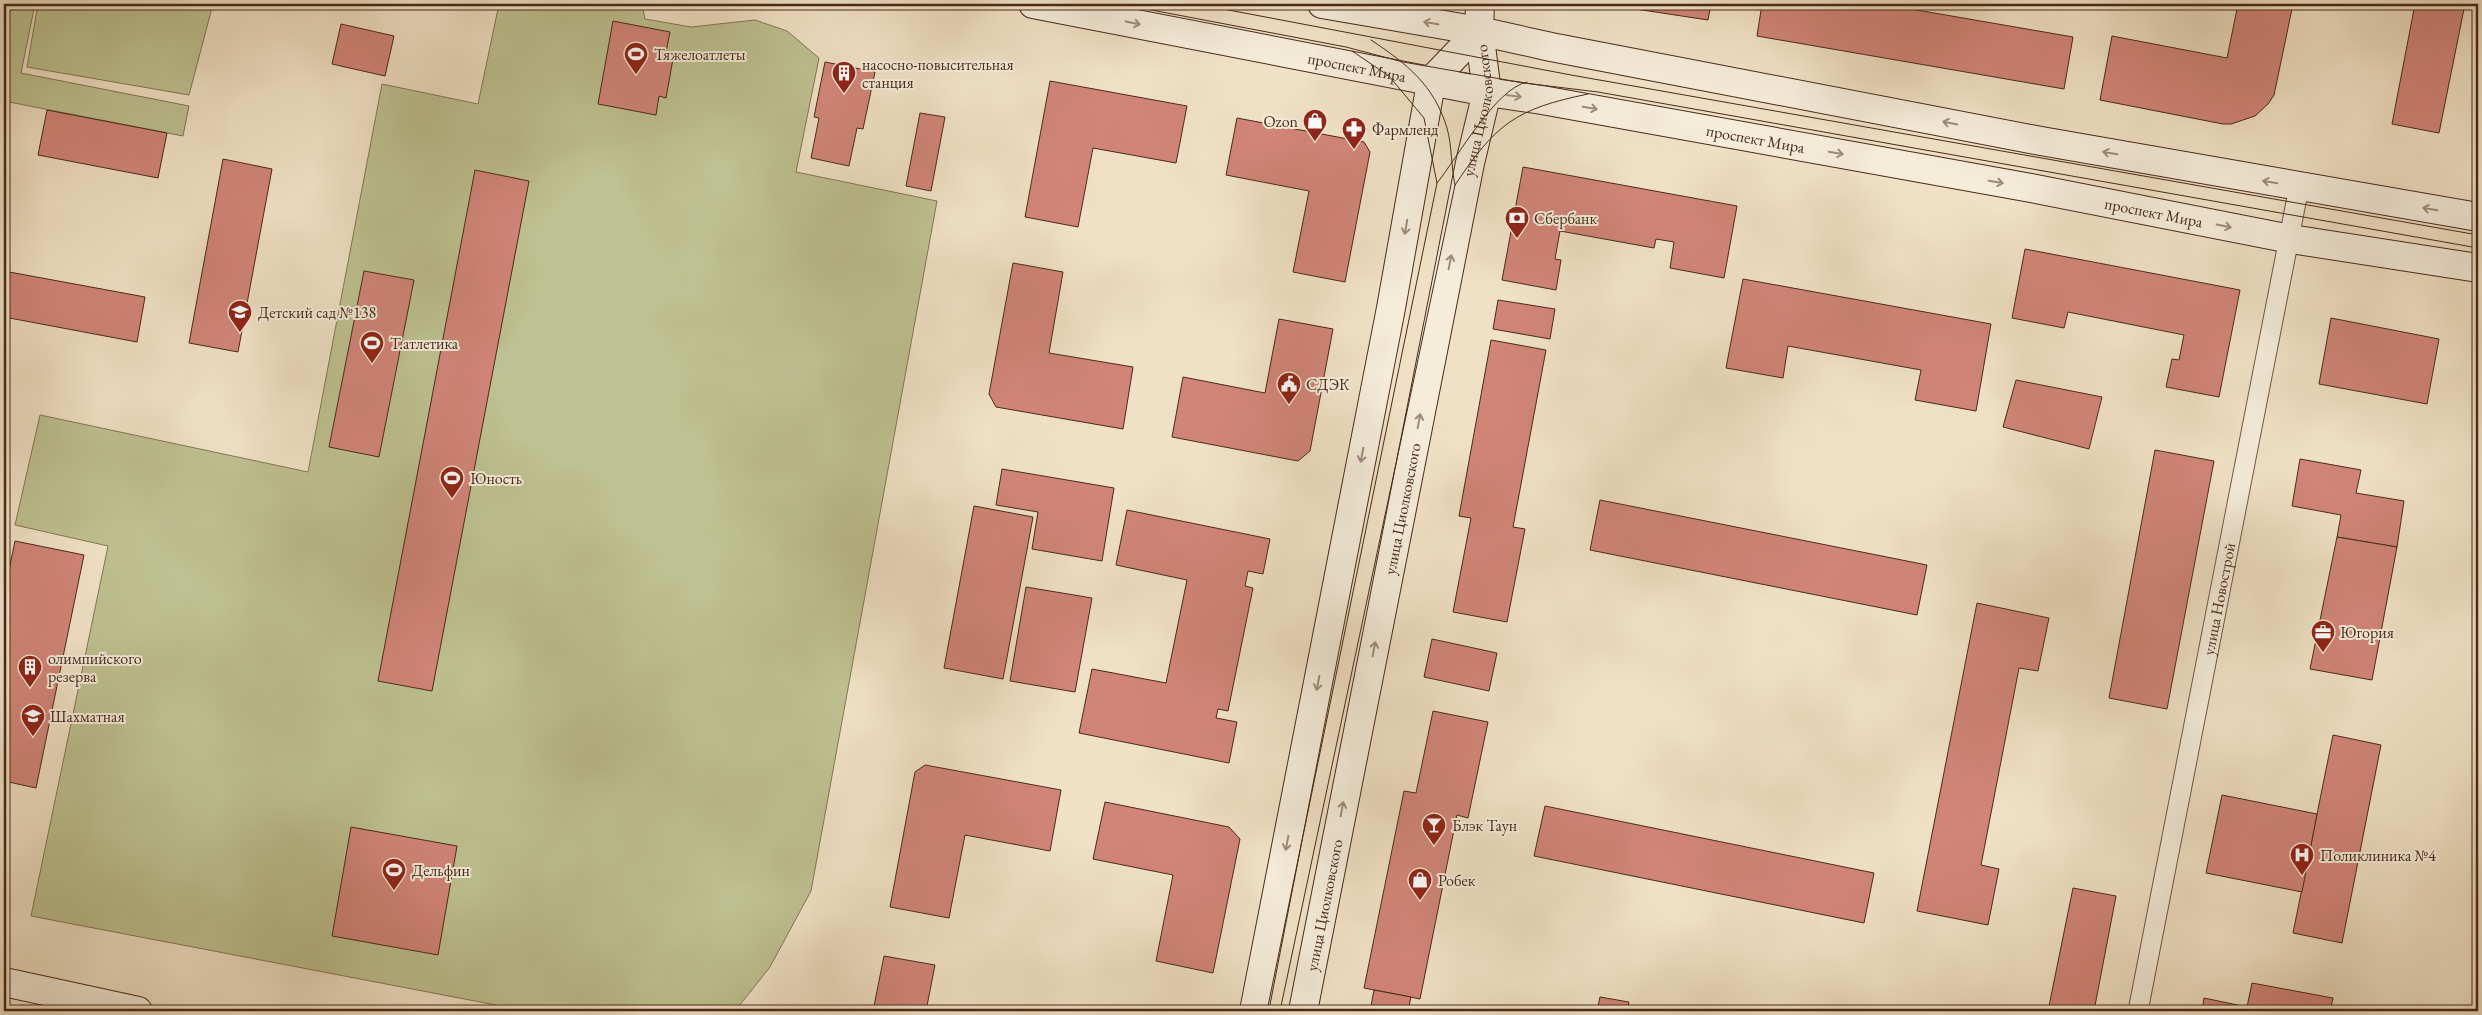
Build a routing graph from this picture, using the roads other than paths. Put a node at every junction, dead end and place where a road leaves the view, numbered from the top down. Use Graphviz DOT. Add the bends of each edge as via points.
graph roads {
  1 [pos="1033,4"];
  2 [pos="1322,4"];
  3 [pos="1480,4"];
  4 [pos="1479,31"];
  5 [pos="1431,81"];
  6 [pos="1487,92"];
  7 [pos="2299,187"];
  8 [pos="2478,217"];
  9 [pos="2290,239"];
  10 [pos="2478,268"];
  11 [pos="4,982"];
  12 [pos="138,1011"];
  13 [pos="1254,1011"];
  14 [pos="1302,1011"];
  15 [pos="2138,1011"];
  1 -- 5 [label="main road, проспект Мира, one-way"];
  4 -- 2 [label="main road, one-way"];
  3 -- 4 [label="main road, улица Циолковского"];
  4 -- 5 [label="main road"];
  4 -- 6 [label="main road, улица Циолковского"];
  7 -- 4 [label="main road, one-way" via="2042,141"];
  5 -- 6 [label="main road, проспект Мира"];
  5 -- 13 [label="main road, one-way"];
  6 -- 9 [label="main road, проспект Мира, one-way" via="2031,188"];
  14 -- 6 [label="main road, улица Циолковского, one-way" via="1470,163"];
  8 -- 7 [label="main road, one-way"];
  7 -- 9 [label="street, улица Новострой"];
  9 -- 10 [label="main road, проспект Мира"];
  9 -- 15 [label="street, улица Новострой"];
  11 -- 12 [label="main road"];
}
